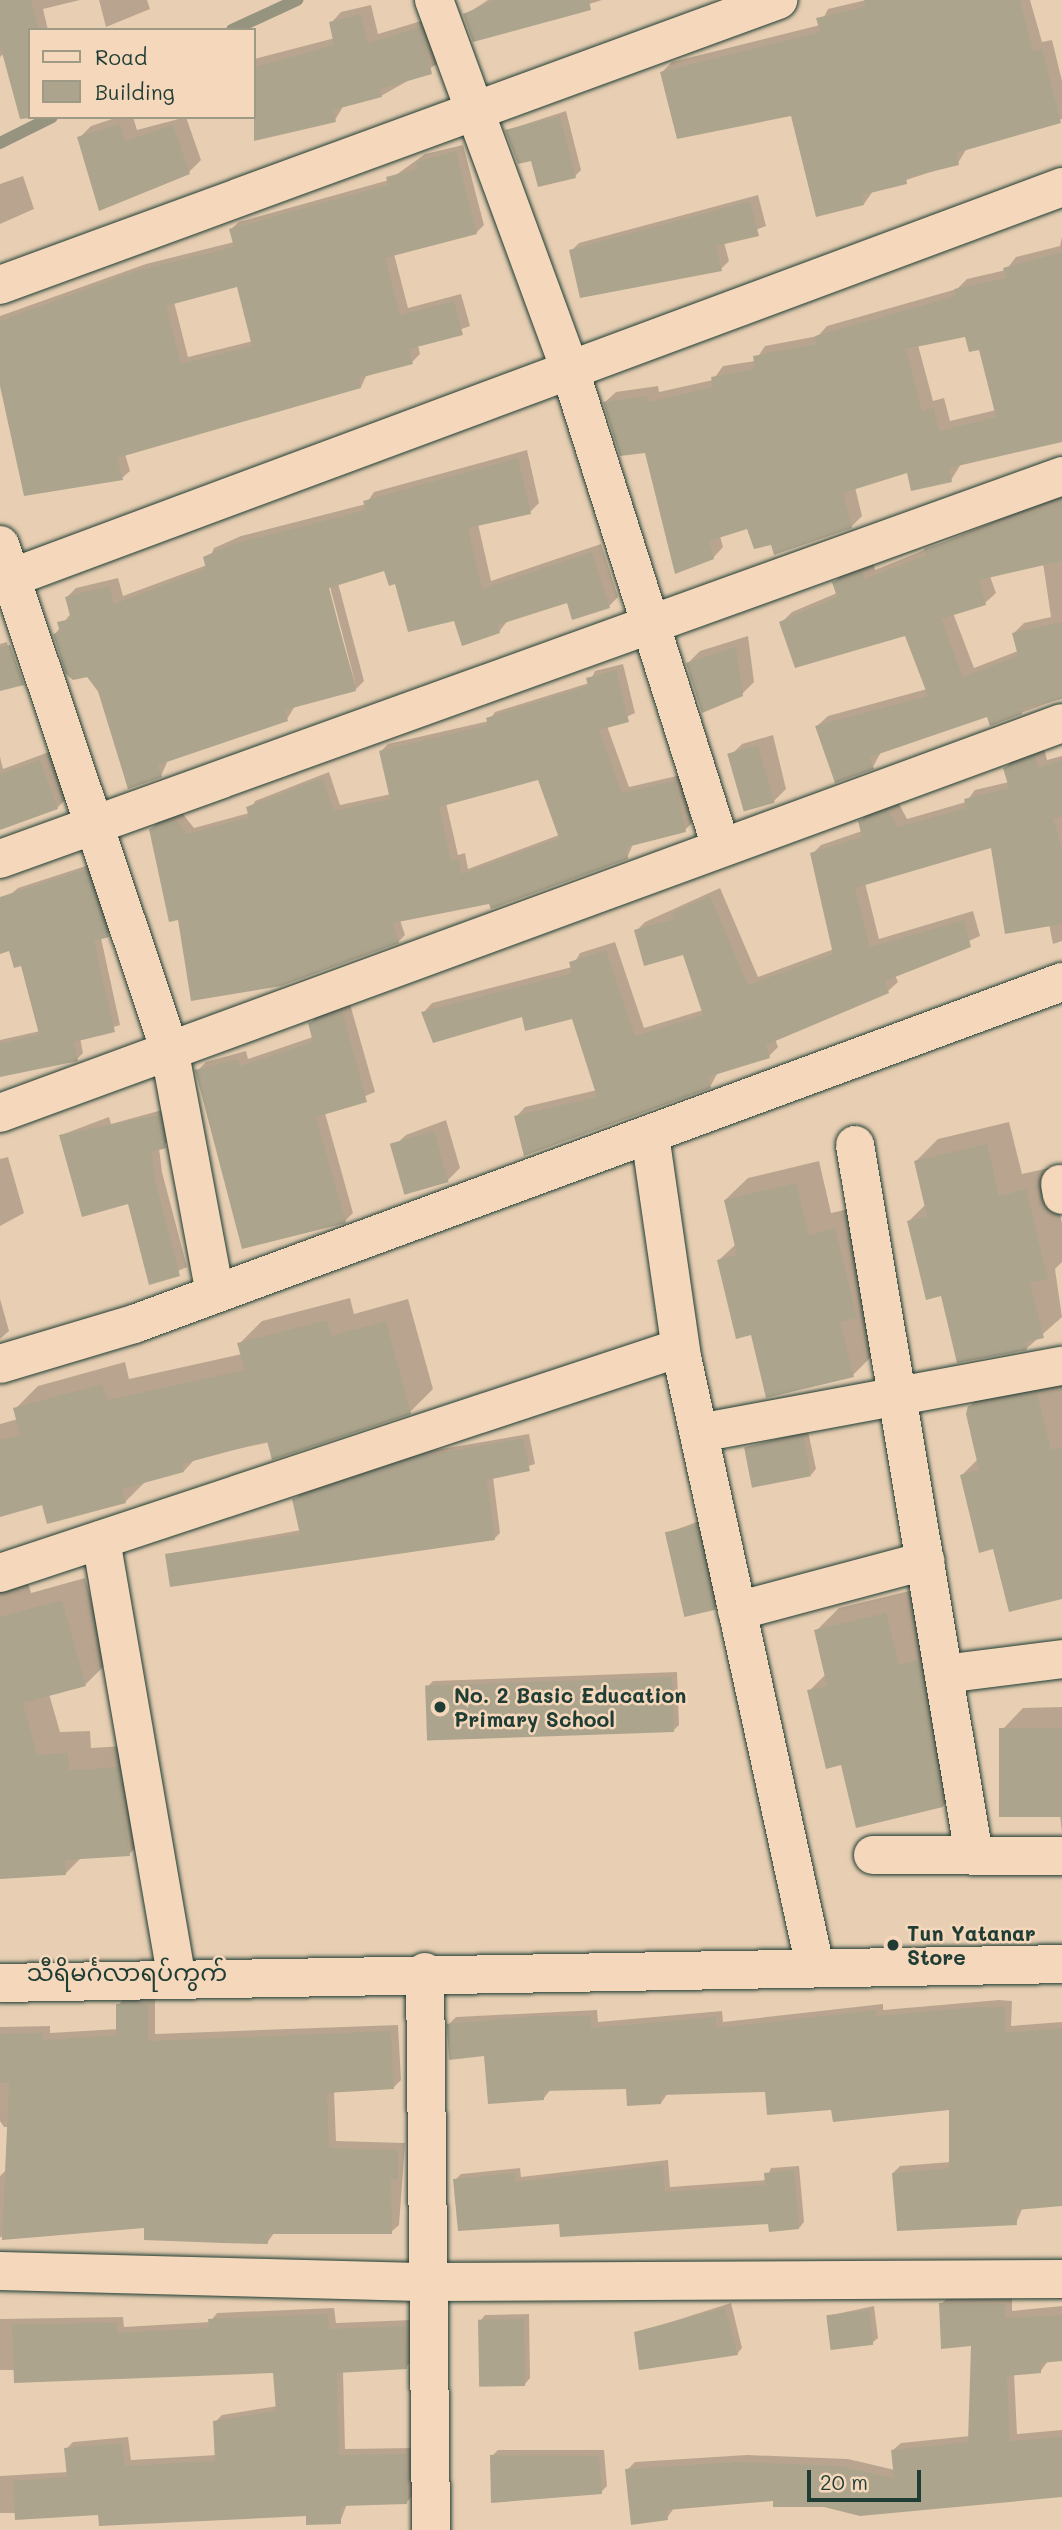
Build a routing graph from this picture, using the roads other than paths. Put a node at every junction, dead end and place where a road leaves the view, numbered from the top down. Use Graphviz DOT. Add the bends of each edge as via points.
graph roads {
  1 [pos="434,0"];
  2 [pos="778,0"];
  3 [pos="472,117"];
  4 [pos="1062,187"];
  5 [pos="0,285"];
  6 [pos="569,367"];
  7 [pos="1062,476"];
  8 [pos="3,569"];
  9 [pos="650,623"];
  10 [pos="1062,723"];
  11 [pos="91,826"];
  12 [pos="721,847"];
  13 [pos="0,859"];
  14 [pos="1062,982"];
  15 [pos="169,1048"];
  16 [pos="0,1113"];
  17 [pos="650,1135"];
  18 [pos="855,1145"];
  19 [pos="215,1293"];
  20 [pos="682,1357"];
  21 [pos="0,1364"];
  22 [pos="1062,1366"];
  23 [pos="897,1397"];
  24 [pos="699,1433"];
  25 [pos="101,1540"];
  26 [pos="925,1561"];
  27 [pos="0,1573"];
  28 [pos="737,1611"];
  29 [pos="1062,1658"];
  30 [pos="944,1674"];
  31 [pos="873,1855"];
  32 [pos="974,1856"];
  33 [pos="1062,1856"];
  34 [pos="1062,1964"];
  35 [pos="815,1967"];
  36 [pos="425,1972"];
  37 [pos="177,1978"];
  38 [pos="0,1983"];
  39 [pos="0,2271"];
  40 [pos="1062,2279"];
  41 [pos="429,2282"];
  42 [pos="431,2530"];
  1 -- 3 [label="street"];
  2 -- 3 [label="street"];
  3 -- 5 [label="street"];
  3 -- 6 [label="street"];
  4 -- 6 [label="street"];
  6 -- 8 [label="street"];
  6 -- 9 [label="street"];
  7 -- 9 [label="street"];
  8 -- 11 [label="street"];
  9 -- 11 [label="street"];
  9 -- 12 [label="street"];
  10 -- 12 [label="street"];
  11 -- 13 [label="street"];
  11 -- 15 [label="street"];
  12 -- 15 [label="street"];
  14 -- 17 [label="street"];
  15 -- 16 [label="street"];
  15 -- 19 [label="street"];
  17 -- 19 [label="street"];
  17 -- 20 [label="street"];
  18 -- 23 [label="street"];
  19 -- 21 [label="street"];
  20 -- 24 [label="street"];
  20 -- 25 [label="street" via="670,1351"];
  22 -- 23 [label="street"];
  23 -- 24 [label="street"];
  23 -- 26 [label="street"];
  24 -- 28 [label="street"];
  25 -- 27 [label="street"];
  25 -- 37 [label="street"];
  26 -- 28 [label="street"];
  26 -- 30 [label="street"];
  28 -- 35 [label="street"];
  29 -- 30 [label="street"];
  30 -- 32 [label="street"];
  31 -- 32 [label="street"];
  32 -- 33 [label="street"];
  34 -- 35 [label="street"];
  35 -- 36 [label="street"];
  36 -- 37 [label="street"];
  36 -- 41 [label="street"];
  37 -- 38 [label="street"];
  39 -- 41 [label="street"];
  40 -- 41 [label="street"];
  41 -- 42 [label="street"];
}
